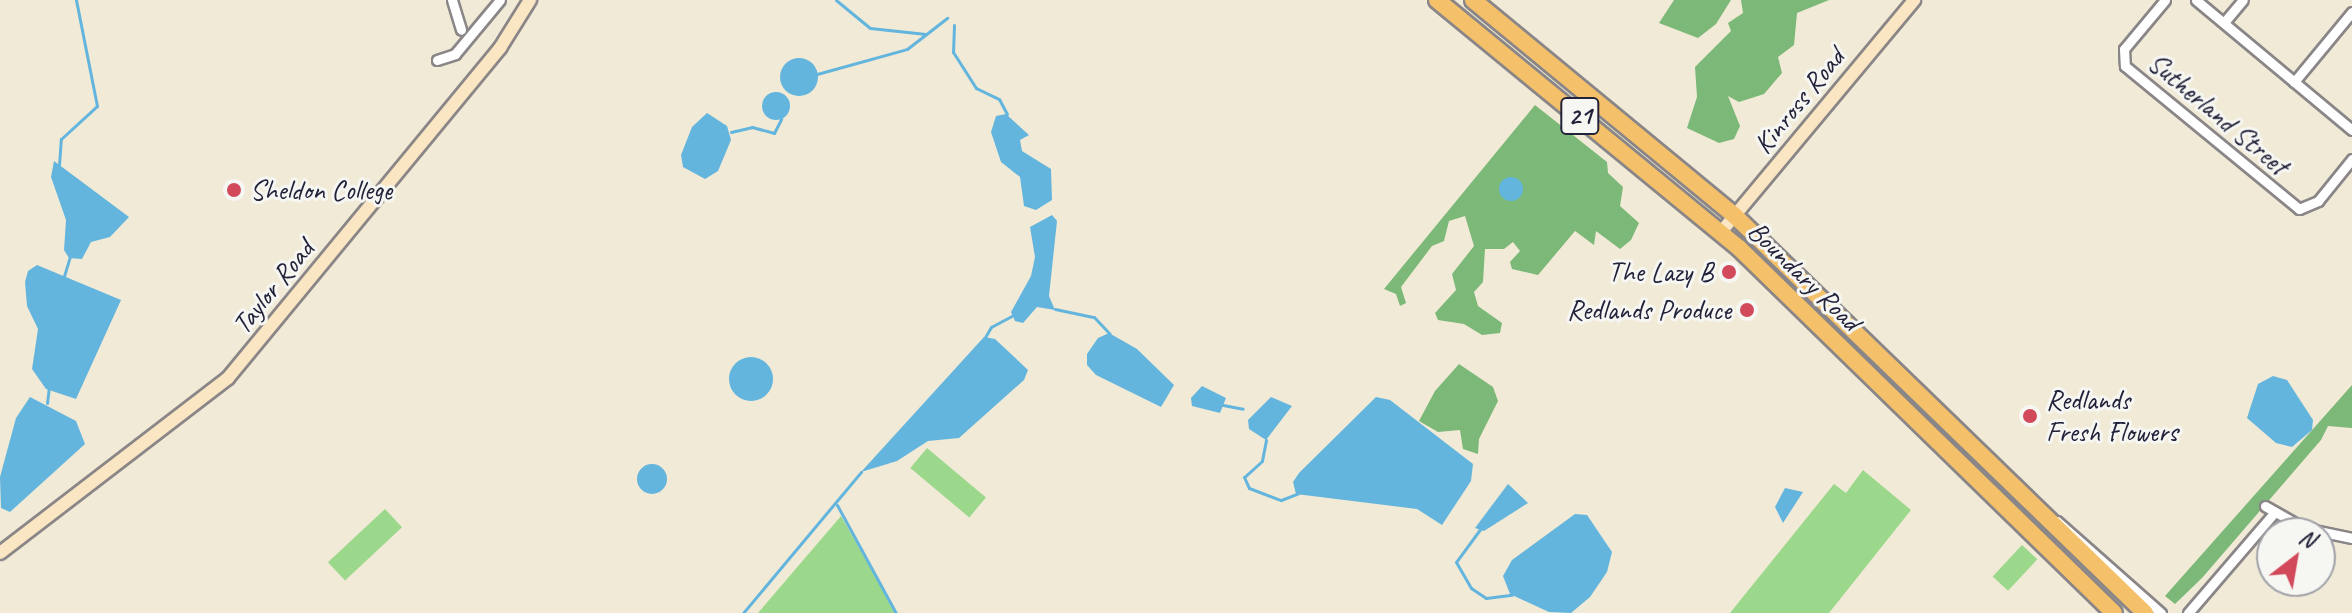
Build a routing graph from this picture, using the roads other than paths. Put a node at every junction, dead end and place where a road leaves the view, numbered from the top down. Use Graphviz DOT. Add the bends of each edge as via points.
graph roads {
  1 [pos="452,0"];
  2 [pos="500,0"];
  3 [pos="530,0"];
  4 [pos="1437,0"];
  5 [pos="1473,0"];
  6 [pos="1914,0"];
  7 [pos="2165,0"];
  8 [pos="2196,0"];
  9 [pos="2243,0"];
  10 [pos="2352,12"];
  11 [pos="2226,20"];
  12 [pos="461,30"];
  13 [pos="437,60"];
  14 [pos="2294,82"];
  15 [pos="2352,130"];
  16 [pos="2352,159"];
  17 [pos="1735,216"];
  18 [pos="1721,232"];
  19 [pos="2265,506"];
  20 [pos="2274,513"];
  21 [pos="2043,514"];
  22 [pos="2352,538"];
  23 [pos="0,553"];
  24 [pos="2131,599"];
  25 [pos="2116,613"];
  26 [pos="2145,613"];
  27 [pos="2161,613"];
  28 [pos="2188,613"];
  1 -- 12 [label="street"];
  2 -- 13 [label="street" via="455,54"];
  3 -- 23 [label="street, Taylor Road" via="500,48 228,378"];
  4 -- 18 [label="highway, Boundary Road / 21"];
  5 -- 17 [label="highway, Boundary Road / 21"];
  6 -- 17 [label="street, Kinross Road"];
  7 -- 16 [label="street, Sutherland Street" via="2124,49 2125,66 2294,206 2312,207"];
  8 -- 11 [label="street"];
  9 -- 11 [label="street"];
  10 -- 14 [label="street"];
  11 -- 14 [label="street"];
  14 -- 15 [label="street"];
  17 -- 18 [label="street, Kinross Road"];
  17 -- 21 [label="highway, Boundary Road / 21"];
  18 -- 25 [label="highway, Boundary Road / 21"];
  19 -- 20 [label="street"];
  20 -- 22 [label="street" via="2304,528"];
  20 -- 28 [label="street"];
  21 -- 24 [label="highway, Boundary Road / 21"];
  21 -- 27 [label="street" via="2072,529"];
  24 -- 25 [label="highway"];
  24 -- 26 [label="highway, Boundary Road / 21"];
}
